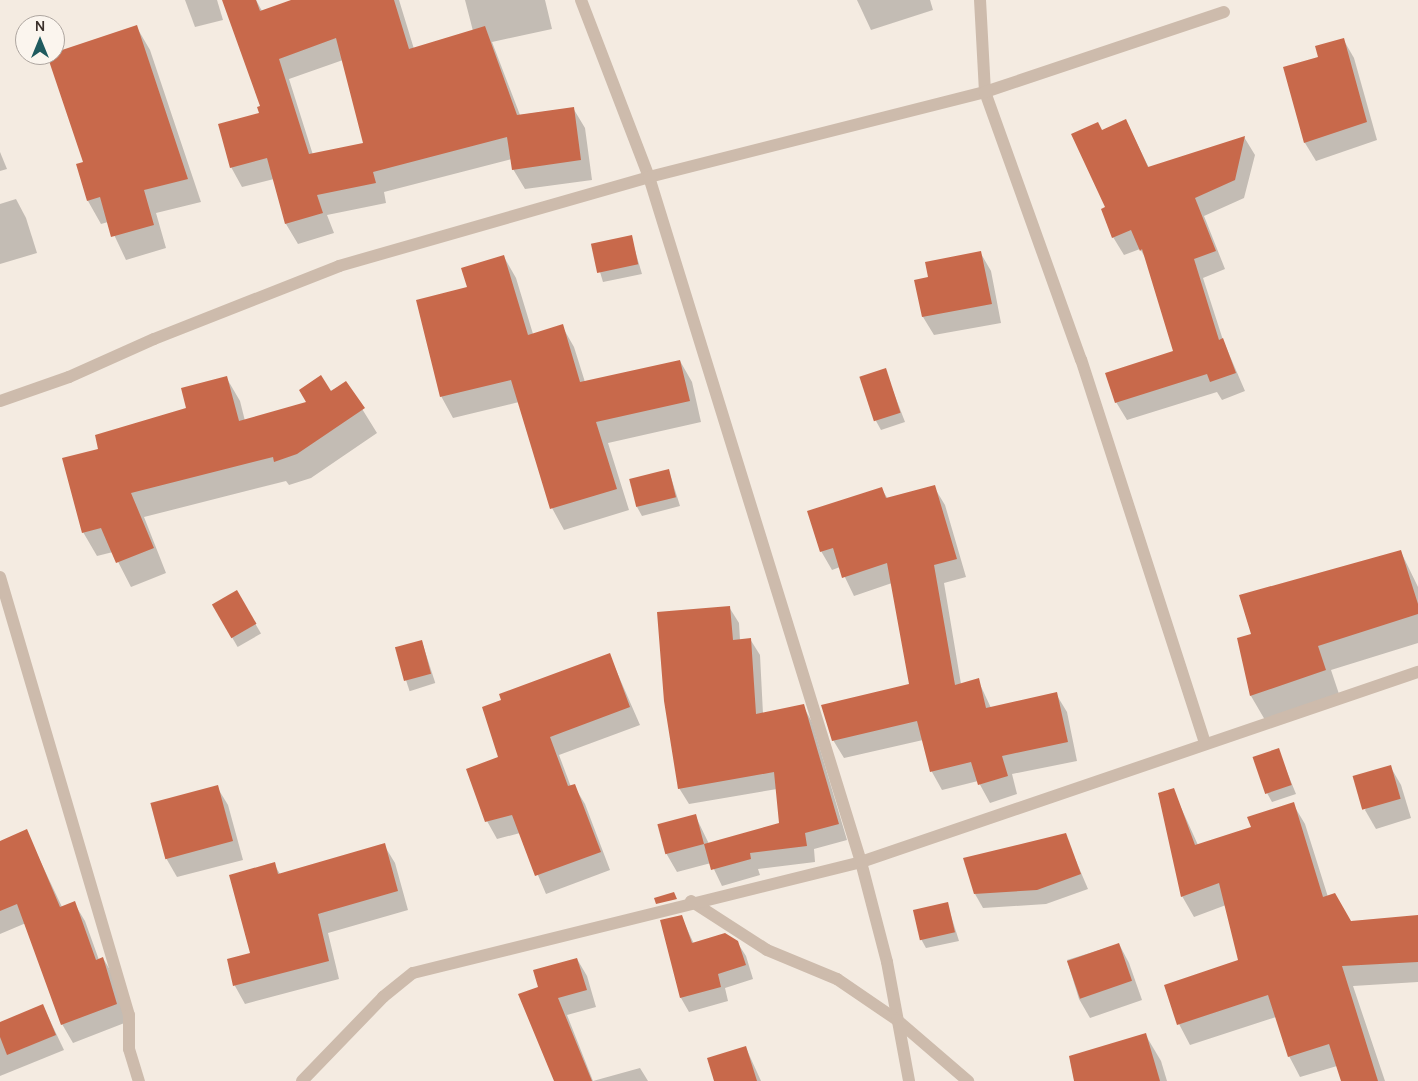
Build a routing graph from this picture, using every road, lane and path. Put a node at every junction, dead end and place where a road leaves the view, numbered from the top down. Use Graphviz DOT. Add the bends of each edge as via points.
graph roads {
  1 [pos="581,0"];
  2 [pos="980,0"];
  3 [pos="1224,12"];
  4 [pos="984,92"];
  5 [pos="650,177"];
  6 [pos="0,401"];
  7 [pos="0,577"];
  8 [pos="1418,672"];
  9 [pos="1205,744"];
  10 [pos="861,862"];
  11 [pos="692,901"];
  12 [pos="897,1020"];
  13 [pos="139,1081"];
  14 [pos="302,1081"];
  15 [pos="909,1081"];
  16 [pos="968,1081"];
  1 -- 5 [label="street"];
  2 -- 4 [label="street"];
  3 -- 4 [label="street"];
  4 -- 5 [label="street"];
  4 -- 9 [label="street" via="1081,360"];
  5 -- 6 [label="street" via="340,266"];
  5 -- 10 [label="street"];
  7 -- 13 [label="street" via="129,1015 128,1049"];
  8 -- 9 [label="street"];
  9 -- 10 [label="street"];
  10 -- 11 [label="street"];
  10 -- 12 [label="street" via="887,962"];
  11 -- 12 [label="street" via="767,950 836,979"];
  11 -- 14 [label="street" via="413,973 383,996"];
  12 -- 15 [label="street"];
  12 -- 16 [label="street"];
}
